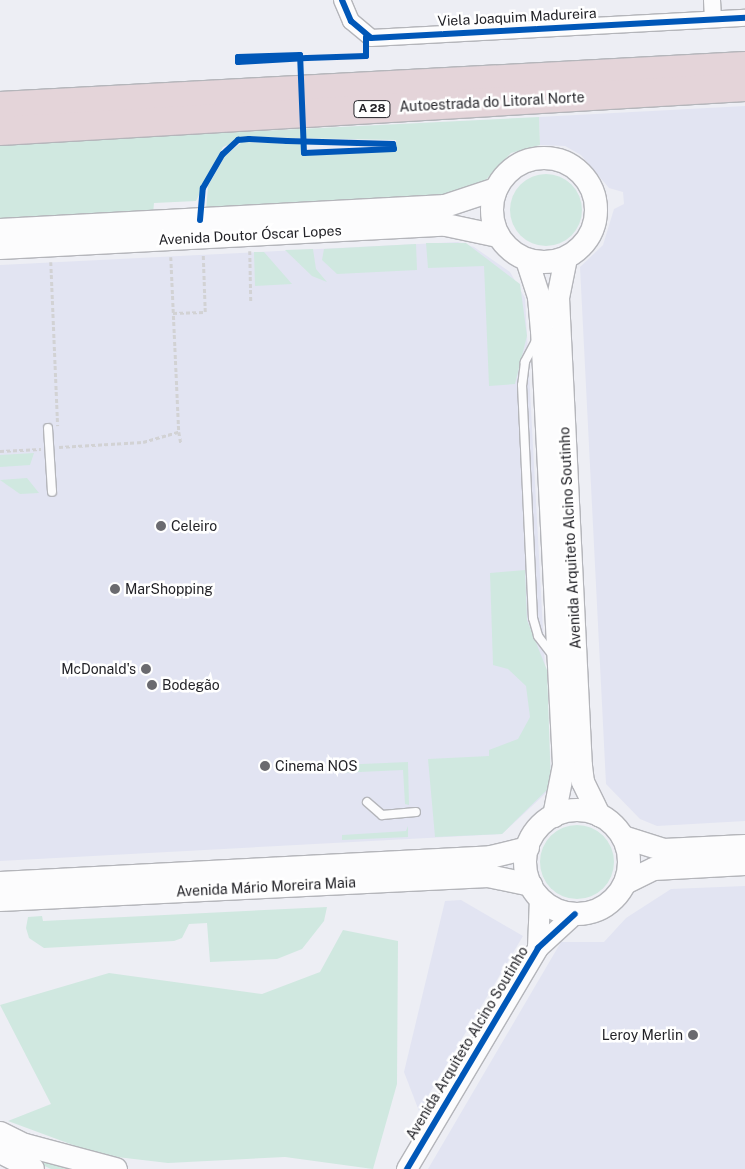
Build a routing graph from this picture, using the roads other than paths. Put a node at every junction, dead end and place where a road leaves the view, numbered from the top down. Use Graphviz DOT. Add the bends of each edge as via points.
graph roads {
  1 [pos="342,0"];
  2 [pos="712,0"];
  3 [pos="745,18"];
  4 [pos="713,19"];
  5 [pos="745,66"];
  6 [pos="745,87"];
  7 [pos="0,106"];
  8 [pos="0,132"];
  9 [pos="496,189"];
  10 [pos="0,230"];
  11 [pos="498,236"];
  12 [pos="0,248"];
  13 [pos="566,258"];
  14 [pos="527,260"];
  15 [pos="48,428"];
  16 [pos="52,492"];
  17 [pos="367,802"];
  18 [pos="416,812"];
  19 [pos="599,815"];
  20 [pos="554,816"];
  21 [pos="623,837"];
  22 [pos="745,846"];
  23 [pos="528,848"];
  24 [pos="745,864"];
  25 [pos="0,883"];
  26 [pos="625,883"];
  27 [pos="535,891"];
  28 [pos="0,900"];
  29 [pos="575,914"];
  30 [pos="538,948"];
  31 [pos="0,1133"];
  32 [pos="0,1152"];
  33 [pos="29,1168"];
  34 [pos="116,1169"];
  35 [pos="408,1169"];
  1 -- 4 [label="street, Viela Joaquim Madureira" via="351,21 366,36"];
  2 -- 4 [label="street"];
  3 -- 4 [label="street, Viela Joaquim Madureira"];
  5 -- 7 [label="highway, Autoestrada do Litoral Norte / A 28"];
  6 -- 8 [label="highway, Autoestrada do Litoral Norte / A 28"];
  9 -- 10 [label="main road, Avenida Doutor Óscar Lopes" via="445,206"];
  9 -- 11 [label="main road" via="492,204"];
  9 -- 13 [label="main road" via="516,166 530,160 561,161 580,173 593,192 595,223 579,249"];
  11 -- 12 [label="main road, Avenida Doutor Óscar Lopes" via="446,225"];
  11 -- 14 [label="main road"];
  13 -- 14 [label="main road"];
  13 -- 19 [label="main road, Avenida Arquiteto Alcino Soutinho" via="558,298 582,766 583,782"];
  14 -- 20 [label="main road, Avenida Arquiteto Alcino Soutinho" via="539,297 542,330 564,766"];
  15 -- 16 [label="lane"];
  17 -- 18 [label="lane" via="382,815"];
  19 -- 20 [label="main road" via="576,811"];
  19 -- 21 [label="main road"];
  20 -- 23 [label="main road" via="538,829"];
  21 -- 22 [label="main road" via="664,850"];
  21 -- 26 [label="main road" via="629,860"];
  23 -- 25 [label="main road, Avenida Mário Moreira Maia" via="491,857"];
  23 -- 27 [label="main road"];
  24 -- 26 [label="main road" via="654,868"];
  26 -- 29 [label="main road" via="605,906"];
  27 -- 28 [label="main road, Avenida Mário Moreira Maia" via="488,876"];
  27 -- 29 [label="main road"];
  27 -- 30 [label="street, Avenida Arquiteto Alcino Soutinho"];
  29 -- 30 [label="street, Avenida Arquiteto Alcino Soutinho"];
  30 -- 35 [label="street, Avenida Arquiteto Alcino Soutinho"];
  31 -- 34 [label="main road" via="25,1145"];
  32 -- 33 [label="main road"];
}
